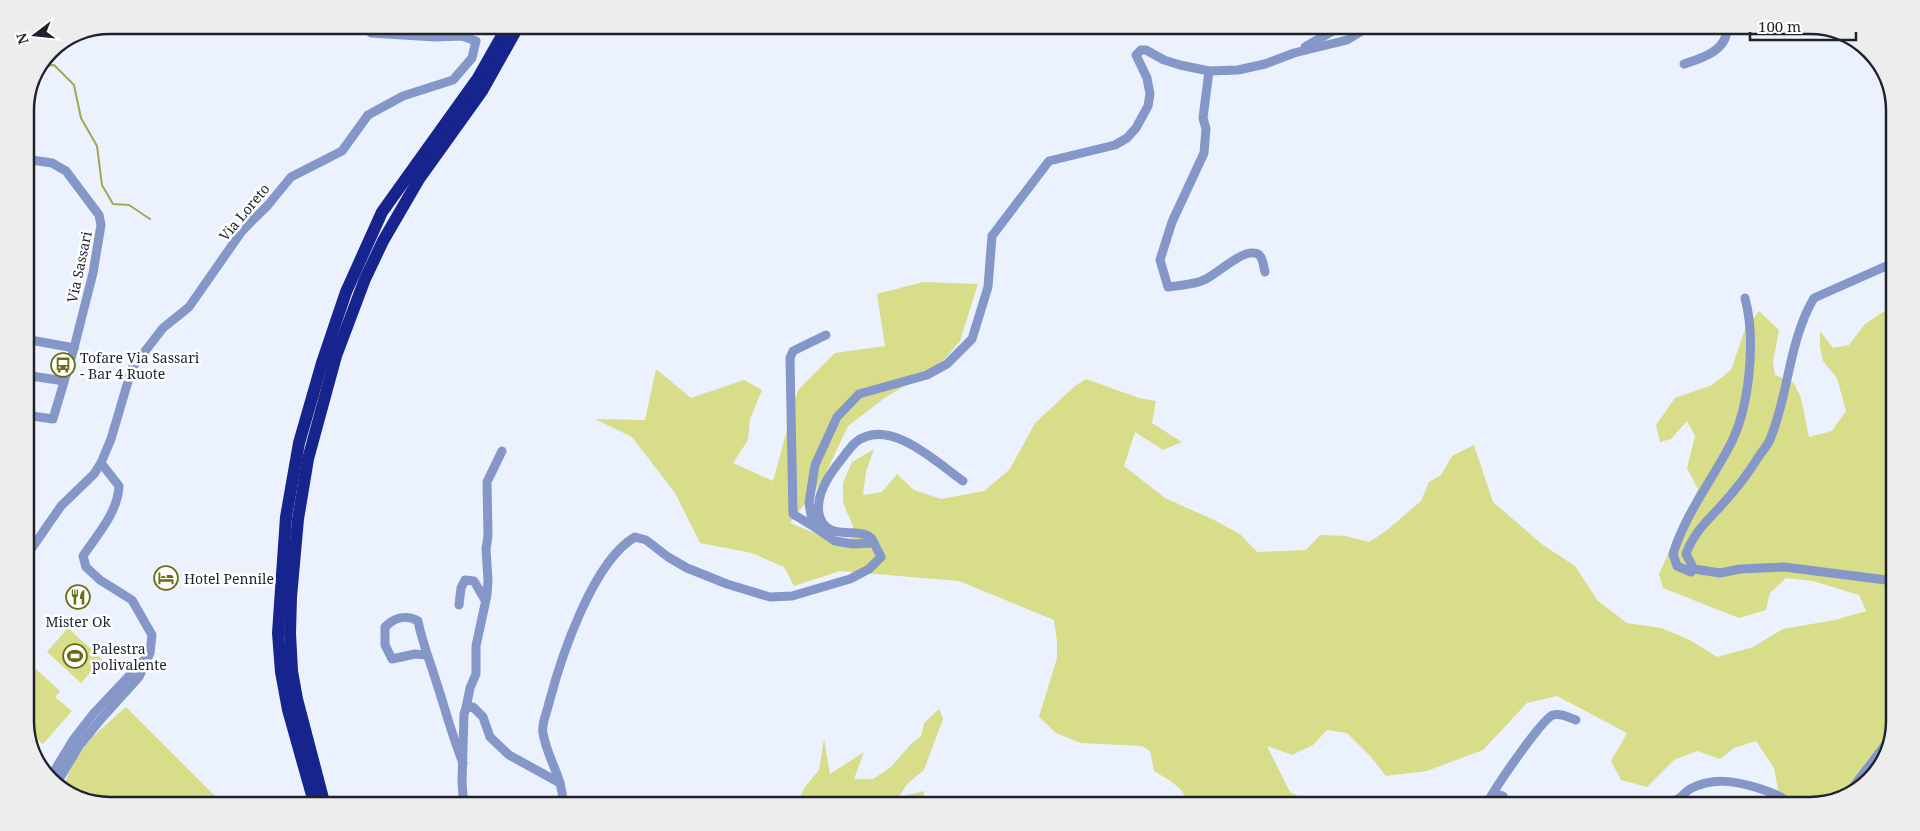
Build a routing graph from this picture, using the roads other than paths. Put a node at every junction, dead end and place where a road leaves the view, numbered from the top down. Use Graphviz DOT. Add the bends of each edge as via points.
graph roads {
  1 [pos="388,34"];
  2 [pos="503,34"];
  3 [pos="514,34"];
  4 [pos="1327,34"];
  5 [pos="1357,34"];
  6 [pos="1726,34"];
  7 [pos="1294,53"];
  8 [pos="1684,64"];
  9 [pos="1209,72"];
  10 [pos="34,160"];
  11 [pos="1886,266"];
  12 [pos="1265,272"];
  13 [pos="1746,298"];
  14 [pos="826,335"];
  15 [pos="34,341"];
  16 [pos="74,348"];
  17 [pos="34,376"];
  18 [pos="64,381"];
  19 [pos="34,416"];
  20 [pos="502,451"];
  21 [pos="101,463"];
  22 [pos="963,481"];
  23 [pos="816,528"];
  24 [pos="874,544"];
  25 [pos="34,545"];
  26 [pos="1694,569"];
  27 [pos="1886,580"];
  28 [pos="485,600"];
  29 [pos="459,605"];
  30 [pos="426,655"];
  31 [pos="466,708"];
  32 [pos="98,716"];
  33 [pos="1576,720"];
  34 [pos="1877,756"];
  35 [pos="463,762"];
  36 [pos="54,772"];
  37 [pos="60,778"];
  38 [pos="1860,778"];
  39 [pos="560,783"];
  40 [pos="1494,793"];
  41 [pos="312,797"];
  42 [pos="323,797"];
  43 [pos="464,797"];
  44 [pos="564,797"];
  45 [pos="1491,797"];
  46 [pos="1502,797"];
  47 [pos="1680,797"];
  48 [pos="1780,797"];
  1 -- 21 [label="street, Via Loreto" via="462,36 476,41 472,58 454,80 403,96 368,114 342,151 291,176 242,231 189,308 163,328 132,368"];
  2 -- 41 [label="highway" via="478,78 382,212 346,292 299,443 286,517 278,633 282,682"];
  3 -- 42 [label="highway" via="482,90 419,179 376,256 336,356 308,459 298,519 290,633 297,699"];
  4 -- 7 [label="street"];
  5 -- 7 [label="street" via="1347,40"];
  6 -- 8 [label="street" via="1718,49"];
  7 -- 9 [label="street" via="1265,64"];
  9 -- 12 [label="street" via="1203,118 1206,129 1204,153 1172,222 1160,260 1164,277 1168,287 1205,280 1252,252 1262,258"];
  9 -- 23 [label="street" via="1172,63 1146,50 1136,55 1147,78 1150,94 1148,106 1136,128 1115,145 1049,161 992,236 988,287 972,339 947,364 927,375 859,394 837,417 815,465 809,502"];
  10 -- 16 [label="street, Via Sassari" via="52,163 66,171 102,225"];
  11 -- 26 [label="street" via="1814,298 1793,353 1771,438 1754,464 1692,539 1686,554"];
  13 -- 26 [label="street" via="1750,343 1744,409 1730,446 1683,526 1673,554 1677,566 1691,572"];
  14 -- 23 [label="street" via="793,351 790,358 793,514"];
  15 -- 16 [label="street"];
  16 -- 18 [label="street, Via Sassari"];
  17 -- 18 [label="street"];
  18 -- 19 [label="street, Via Sassari" via="53,419"];
  20 -- 28 [label="street" via="488,482"];
  21 -- 25 [label="street, Via Loreto" via="61,506"];
  21 -- 32 [label="street" via="119,486 119,496 110,517 83,556 86,567 126,597 152,635 150,654 139,677"];
  22 -- 24 [label="street" via="922,451 894,436 871,435 857,442 825,483 819,514 826,526 838,534 867,535"];
  23 -- 24 [label="street" via="836,541"];
  24 -- 39 [label="street" via="881,557 850,579 792,596 770,597 687,568 646,540 635,536 626,542 590,592 554,682 542,732"];
  26 -- 27 [label="street" via="1720,573 1784,567"];
  28 -- 29 [label="street" via="474,581 464,580"];
  28 -- 31 [label="street" via="476,646 476,674"];
  30 -- 30 [label="street" via="418,621 401,617 385,627 385,645 392,659"];
  30 -- 35 [label="street"];
  31 -- 35 [label="street"];
  31 -- 39 [label="street" via="474,707 483,717 490,737 509,755"];
  32 -- 36 [label="street" via="72,740"];
  32 -- 37 [label="street"];
  33 -- 40 [label="street" via="1563,714 1552,716 1544,723 1506,771"];
  34 -- 38 [label="street"];
  35 -- 43 [label="street"];
  39 -- 44 [label="street"];
  40 -- 45 [label="street"];
  40 -- 46 [label="street"];
  47 -- 48 [label="street" via="1706,783 1723,781 1741,783"];
}
